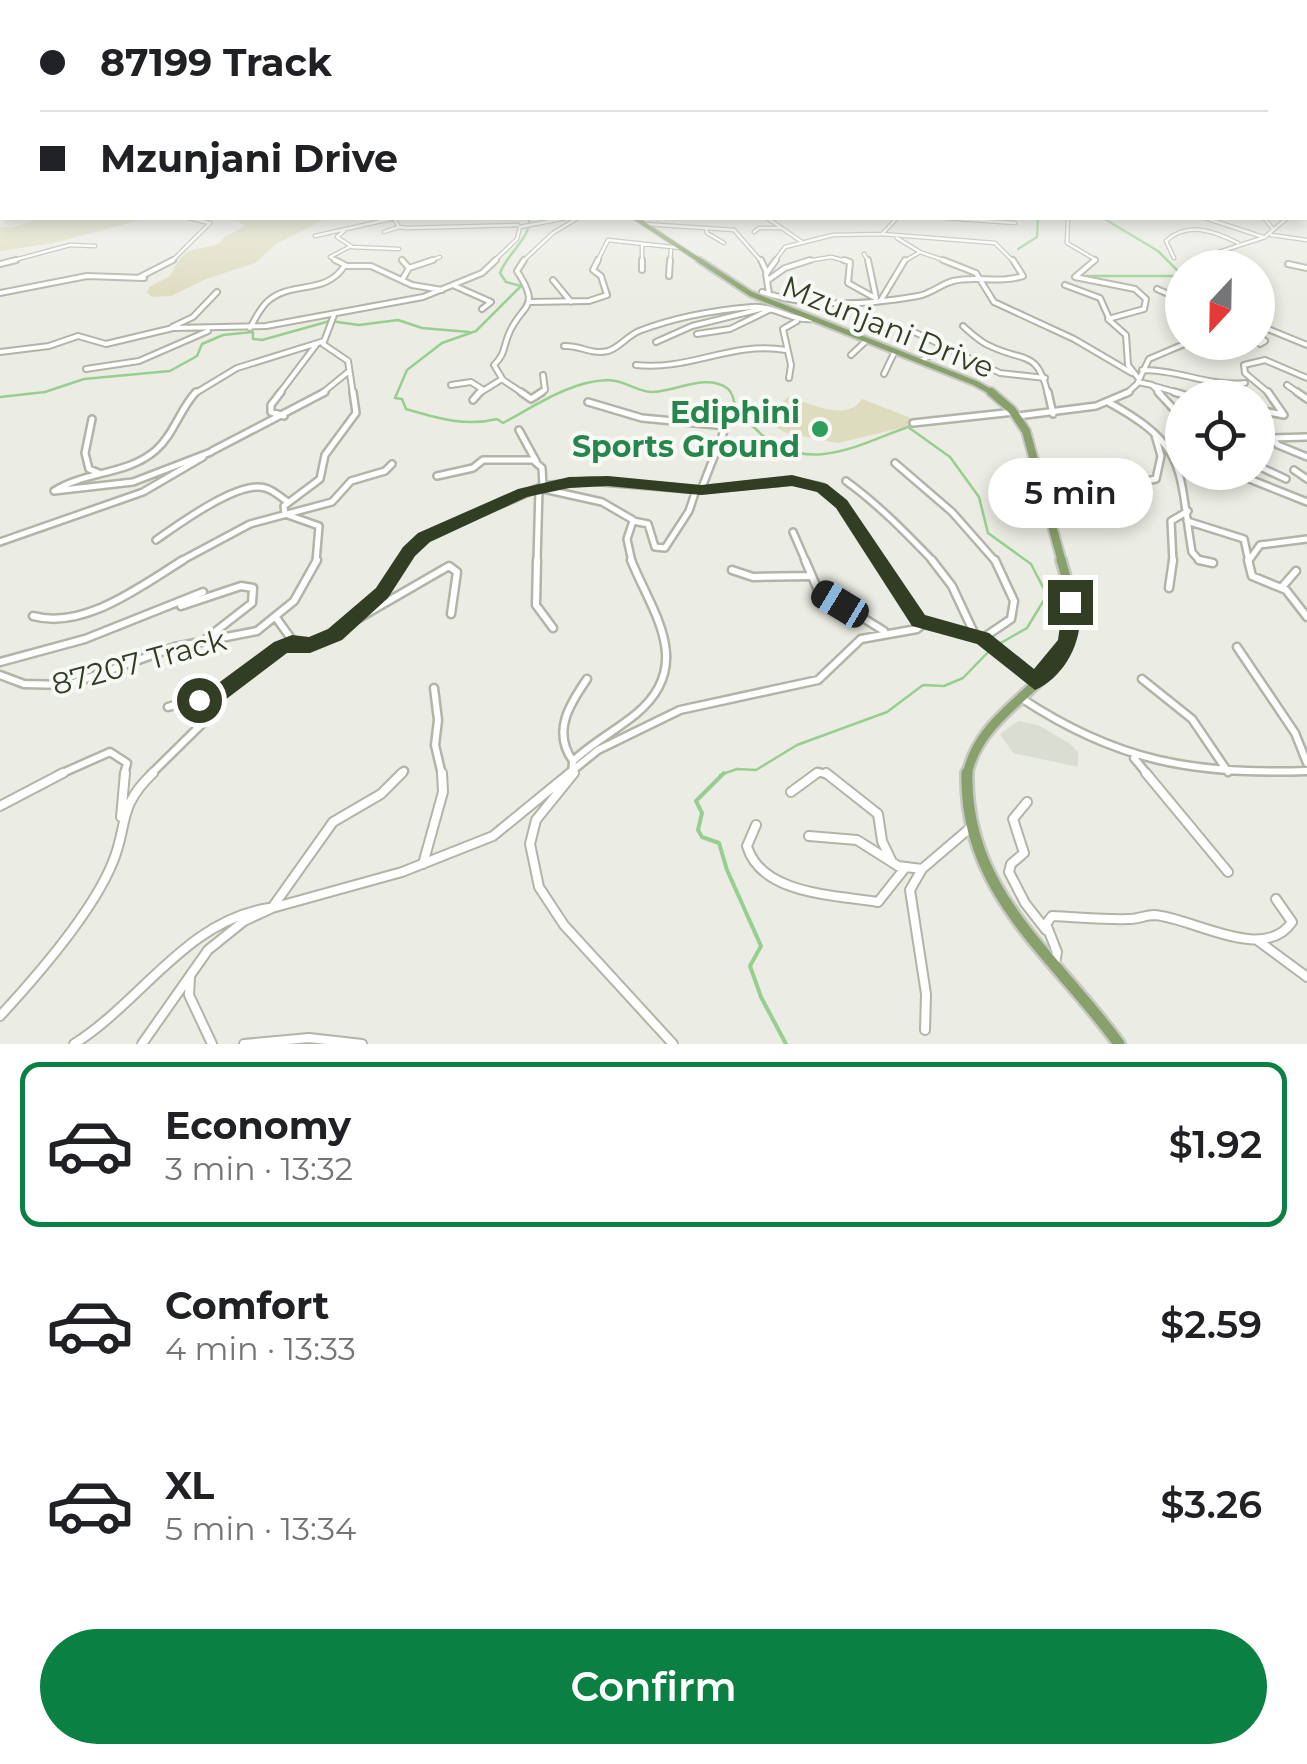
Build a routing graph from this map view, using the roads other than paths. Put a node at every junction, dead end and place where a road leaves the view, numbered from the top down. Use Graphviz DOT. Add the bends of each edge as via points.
graph roads {
  1 [pos="197,220"];
  2 [pos="386,220"];
  3 [pos="396,220"];
  4 [pos="516,220"];
  5 [pos="554,220"];
  6 [pos="572,220"];
  7 [pos="639,220"];
  8 [pos="770,220"];
  9 [pos="895,220"];
  10 [pos="952,220"];
  11 [pos="1068,220"];
  12 [pos="1212,220"];
  13 [pos="1266,220"];
  14 [pos="1284,220"];
  15 [pos="1015,223"];
  16 [pos="645,224"];
  17 [pos="521,226"];
  18 [pos="398,227"];
  19 [pos="706,228"];
  20 [pos="782,228"];
  21 [pos="1274,229"];
  22 [pos="344,232"];
  23 [pos="384,232"];
  24 [pos="754,232"];
  25 [pos="882,234"];
  26 [pos="315,236"];
  27 [pos="1266,236"];
  28 [pos="897,238"];
  29 [pos="1307,240"];
  30 [pos="802,242"];
  31 [pos="642,243"];
  32 [pos="724,243"];
  33 [pos="1238,243"];
  34 [pos="95,246"];
  35 [pos="351,246"];
  36 [pos="399,249"];
  37 [pos="676,249"];
  38 [pos="1170,250"];
  39 [pos="1225,250"];
  40 [pos="920,252"];
  41 [pos="864,254"];
  42 [pos="440,258"];
  43 [pos="401,259"];
  44 [pos="0,264"];
  45 [pos="1288,264"];
  46 [pos="346,266"];
  47 [pos="409,268"];
  48 [pos="1307,268"];
  49 [pos="642,270"];
  50 [pos="766,272"];
  51 [pos="669,276"];
  52 [pos="402,280"];
  53 [pos="553,280"];
  54 [pos="980,280"];
  55 [pos="767,281"];
  56 [pos="455,286"];
  57 [pos="1065,286"];
  58 [pos="1157,289"];
  59 [pos="445,290"];
  60 [pos="217,292"];
  61 [pos="762,292"];
  62 [pos="0,293"];
  63 [pos="1165,293"];
  64 [pos="769,294"];
  65 [pos="878,300"];
  66 [pos="530,302"];
  67 [pos="572,302"];
  68 [pos="482,309"];
  69 [pos="767,309"];
  70 [pos="1109,318"];
  71 [pos="333,319"];
  72 [pos="812,319"];
  73 [pos="800,320"];
  74 [pos="963,326"];
  75 [pos="250,328"];
  76 [pos="169,329"];
  77 [pos="226,329"];
  78 [pos="912,331"];
  79 [pos="1275,332"];
  80 [pos="697,334"];
  81 [pos="867,340"];
  82 [pos="322,341"];
  83 [pos="656,342"];
  84 [pos="1307,345"];
  85 [pos="564,346"];
  86 [pos="943,347"];
  87 [pos="786,350"];
  88 [pos="895,351"];
  89 [pos="0,352"];
  90 [pos="1165,352"];
  91 [pos="851,355"];
  92 [pos="921,361"];
  93 [pos="636,365"];
  94 [pos="86,369"];
  95 [pos="350,370"];
  96 [pos="1142,370"];
  97 [pos="1132,373"];
  98 [pos="884,374"];
  99 [pos="544,375"];
  100 [pos="789,378"];
  101 [pos="1044,378"];
  102 [pos="1307,378"];
  103 [pos="502,379"];
  104 [pos="1209,380"];
  105 [pos="1253,380"];
  106 [pos="1139,381"];
  107 [pos="451,385"];
  108 [pos="1287,385"];
  109 [pos="1152,386"];
  110 [pos="482,389"];
  111 [pos="1165,390"];
  112 [pos="1307,399"];
  113 [pos="473,400"];
  114 [pos="1165,400"];
  115 [pos="588,402"];
  116 [pos="1108,402"];
  117 [pos="1275,402"];
  118 [pos="1275,413"];
  119 [pos="1016,414"];
  120 [pos="1053,414"];
  121 [pos="284,416"];
  122 [pos="92,419"];
  123 [pos="913,423"];
  124 [pos="519,430"];
  125 [pos="1153,431"];
  126 [pos="1307,437"];
  127 [pos="1275,438"];
  128 [pos="1275,440"];
  129 [pos="211,452"];
  130 [pos="1307,457"];
  131 [pos="536,461"];
  132 [pos="895,462"];
  133 [pos="392,464"];
  134 [pos="1294,470"];
  135 [pos="102,474"];
  136 [pos="1275,474"];
  137 [pos="438,476"];
  138 [pos="1307,478"];
  139 [pos="1286,479"];
  140 [pos="846,482"];
  141 [pos="541,487"];
  142 [pos="1275,489"];
  143 [pos="698,490"];
  144 [pos="1129,496"];
  145 [pos="288,502"];
  146 [pos="1307,502"];
  147 [pos="1188,511"];
  148 [pos="284,513"];
  149 [pos="633,521"];
  150 [pos="1187,521"];
  151 [pos="793,532"];
  152 [pos="1307,539"];
  153 [pos="156,540"];
  154 [pos="0,542"];
  155 [pos="1249,562"];
  156 [pos="1213,563"];
  157 [pos="732,570"];
  158 [pos="1296,570"];
  159 [pos="809,576"];
  160 [pos="1281,587"];
  161 [pos="1169,588"];
  162 [pos="203,592"];
  163 [pos="173,607"];
  164 [pos="451,614"];
  165 [pos="33,616"];
  166 [pos="1307,616"];
  167 [pos="277,619"];
  168 [pos="923,624"];
  169 [pos="343,628"];
  170 [pos="553,628"];
  171 [pos="283,631"];
  172 [pos="886,633"];
  173 [pos="982,638"];
  174 [pos="200,642"];
  175 [pos="292,642"];
  176 [pos="1237,647"];
  177 [pos="274,652"];
  178 [pos="0,662"];
  179 [pos="0,674"];
  180 [pos="587,679"];
  181 [pos="1142,679"];
  182 [pos="1035,681"];
  183 [pos="434,688"];
  184 [pos="224,690"];
  185 [pos="1019,696"];
  186 [pos="168,707"];
  187 [pos="1132,756"];
  188 [pos="574,763"];
  189 [pos="1307,763"];
  190 [pos="404,771"];
  191 [pos="1307,771"];
  192 [pos="1228,772"];
  193 [pos="791,792"];
  194 [pos="1026,802"];
  195 [pos="0,806"];
  196 [pos="122,820"];
  197 [pos="756,824"];
  198 [pos="970,828"];
  199 [pos="809,836"];
  200 [pos="892,862"];
  201 [pos="423,864"];
  202 [pos="906,868"];
  203 [pos="922,869"];
  204 [pos="1228,872"];
  205 [pos="1276,900"];
  206 [pos="272,908"];
  207 [pos="1048,933"];
  208 [pos="1254,938"];
  209 [pos="196,966"];
  210 [pos="1054,966"];
  211 [pos="1307,976"];
  212 [pos="0,1016"];
  213 [pos="926,1030"];
  214 [pos="74,1044"];
  215 [pos="142,1044"];
  216 [pos="212,1044"];
  217 [pos="244,1044"];
  218 [pos="362,1044"];
  219 [pos="673,1044"];
  220 [pos="1118,1044"];
  1 -- 62 [label="street" via="210,223 165,267 141,278 87,276"];
  2 -- 22 [label="street"];
  3 -- 18 [label="street"];
  4 -- 17 [label="street"];
  5 -- 17 [label="street"];
  6 -- 66 [label="street" via="522,259 518,272"];
  7 -- 16 [label="main road, Mzunjani Drive"];
  8 -- 20 [label="street"];
  9 -- 25 [label="street"];
  10 -- 15 [label="street"];
  11 -- 70 [label="street" via="1066,242 1096,260 1075,277 1135,289 1146,299 1144,309"];
  12 -- 27 [label="street"];
  13 -- 21 [label="street"];
  14 -- 21 [label="street"];
  16 -- 19 [label="street"];
  16 -- 37 [label="main road, Mzunjani Drive"];
  17 -- 18 [label="street"];
  17 -- 56 [label="street" via="490,267"];
  18 -- 23 [label="street"];
  19 -- 32 [label="street"];
  19 -- 50 [label="street" via="734,230 758,253"];
  20 -- 24 [label="street"];
  20 -- 30 [label="street"];
  21 -- 27 [label="street"];
  22 -- 26 [label="street"];
  22 -- 35 [label="street" via="336,237"];
  25 -- 28 [label="street"];
  25 -- 30 [label="street"];
  27 -- 29 [label="street"];
  27 -- 33 [label="street"];
  28 -- 40 [label="street"];
  28 -- 54 [label="street" via="997,244 1023,275"];
  30 -- 50 [label="street" via="783,248"];
  31 -- 37 [label="street"];
  31 -- 49 [label="street"];
  31 -- 67 [label="street" via="606,241 593,270 608,293"];
  33 -- 38 [label="street" via="1212,230 1178,232 1166,241"];
  33 -- 39 [label="street"];
  34 -- 44 [label="street" via="65,246"];
  35 -- 36 [label="street"];
  35 -- 46 [label="street" via="331,255"];
  37 -- 51 [label="street"];
  37 -- 72 [label="main road, Mzunjani Drive" via="751,294"];
  40 -- 54 [label="street" via="972,270"];
  40 -- 65 [label="street" via="902,262"];
  41 -- 65 [label="street"];
  42 -- 47 [label="street"];
  43 -- 47 [label="street"];
  45 -- 48 [label="street"];
  46 -- 52 [label="street" via="380,268"];
  46 -- 75 [label="street" via="321,286 267,302"];
  47 -- 52 [label="street"];
  50 -- 55 [label="street"];
  52 -- 59 [label="street"];
  53 -- 67 [label="street"];
  54 -- 65 [label="street"];
  54 -- 97 [label="street" via="994,302"];
  55 -- 64 [label="street"];
  55 -- 65 [label="street" via="807,262 840,257 850,262 848,282"];
  56 -- 59 [label="street"];
  56 -- 68 [label="street" via="491,302"];
  57 -- 70 [label="street" via="1098,296"];
  58 -- 63 [label="street"];
  59 -- 71 [label="street"];
  60 -- 76 [label="street"];
  61 -- 64 [label="street"];
  64 -- 65 [label="street"];
  66 -- 67 [label="street"];
  66 -- 103 [label="street" via="494,366"];
  69 -- 73 [label="street"];
  69 -- 80 [label="street" via="730,329"];
  69 -- 83 [label="street" via="685,328"];
  69 -- 85 [label="street" via="668,321 627,336 617,349 592,354"];
  70 -- 97 [label="street" via="1128,338"];
  71 -- 75 [label="street"];
  71 -- 82 [label="street"];
  72 -- 73 [label="street"];
  72 -- 81 [label="main road, Mzunjani Drive"];
  73 -- 87 [label="street" via="783,327"];
  74 -- 101 [label="street" via="988,346 1030,357"];
  75 -- 77 [label="street"];
  76 -- 77 [label="street"];
  76 -- 89 [label="street" via="112,343 78,336"];
  77 -- 94 [label="street" via="192,335 139,361"];
  78 -- 86 [label="street"];
  79 -- 84 [label="street"];
  81 -- 88 [label="main road, Mzunjani Drive"];
  81 -- 91 [label="street"];
  82 -- 95 [label="street" via="347,358"];
  82 -- 121 [label="street" via="271,405 270,412"];
  82 -- 135 [label="street" via="204,386 159,448"];
  86 -- 92 [label="street"];
  86 -- 101 [label="street" via="1000,373"];
  87 -- 93 [label="street" via="758,344 660,368"];
  87 -- 100 [label="street"];
  88 -- 92 [label="main road, Mzunjani Drive"];
  88 -- 98 [label="street"];
  90 -- 96 [label="street"];
  92 -- 119 [label="main road, Mzunjani Drive" via="981,386"];
  95 -- 121 [label="street"];
  95 -- 145 [label="street" via="353,420 325,455 320,479"];
  96 -- 104 [label="street"];
  96 -- 106 [label="street"];
  97 -- 106 [label="street"];
  99 -- 103 [label="street" via="545,390 532,399"];
  101 -- 120 [label="street"];
  102 -- 105 [label="street" via="1265,360 1244,365"];
  103 -- 110 [label="street"];
  106 -- 109 [label="street"];
  106 -- 116 [label="street"];
  107 -- 110 [label="street" via="471,382"];
  108 -- 112 [label="street"];
  109 -- 111 [label="street"];
  109 -- 114 [label="street"];
  110 -- 113 [label="street"];
  115 -- 143 [label="street" via="642,418 726,426"];
  116 -- 120 [label="street"];
  116 -- 125 [label="street"];
  117 -- 118 [label="street" via="1284,415"];
  119 -- 120 [label="street"];
  119 -- 123 [label="street"];
  119 -- 182 [label="main road, Mzunjani Drive" via="1072,612 1063,650"];
  121 -- 129 [label="street"];
  122 -- 135 [label="street" via="85,453 89,469"];
  124 -- 131 [label="street"];
  125 -- 144 [label="street" via="1161,456 1156,480 1136,483"];
  125 -- 147 [label="street" via="1179,461"];
  126 -- 127 [label="street"];
  128 -- 130 [label="street"];
  129 -- 135 [label="street" via="133,482 54,492"];
  129 -- 154 [label="street" via="143,492"];
  131 -- 137 [label="street" via="483,460"];
  131 -- 141 [label="street"];
  132 -- 173 [label="street" via="984,543 1015,600 1011,619"];
  133 -- 148 [label="street" via="350,481 327,504"];
  134 -- 138 [label="street"];
  136 -- 139 [label="street"];
  140 -- 173 [label="street" via="886,510 931,559"];
  141 -- 143 [label="street" via="608,481"];
  141 -- 149 [label="street" via="592,500"];
  141 -- 169 [label="street" via="420,540 386,588"];
  141 -- 170 [label="street" via="536,606"];
  142 -- 146 [label="street"];
  143 -- 149 [label="street" via="665,548 655,547 651,526"];
  143 -- 168 [label="street" via="792,480 828,491"];
  145 -- 148 [label="street"];
  145 -- 153 [label="street" via="256,487"];
  147 -- 150 [label="street"];
  147 -- 161 [label="street" via="1171,520"];
  148 -- 165 [label="street" via="230,532 102,606 56,621"];
  148 -- 167 [label="street" via="315,522 322,536 316,567"];
  149 -- 188 [label="street" via="627,557 664,630 661,684"];
  150 -- 155 [label="street" via="1244,540"];
  150 -- 156 [label="street" via="1194,556"];
  151 -- 159 [label="street" via="804,546"];
  152 -- 155 [label="street" via="1260,545"];
  155 -- 160 [label="street" via="1255,579"];
  157 -- 159 [label="street" via="753,577"];
  158 -- 160 [label="street"];
  159 -- 172 [label="street" via="823,594"];
  160 -- 166 [label="street"];
  162 -- 163 [label="street"];
  163 -- 174 [label="street" via="253,588 252,603"];
  163 -- 178 [label="street"];
  164 -- 169 [label="street" via="457,572 444,567"];
  167 -- 171 [label="street"];
  167 -- 174 [label="street, 87207 Track" via="257,631"];
  168 -- 172 [label="street"];
  168 -- 173 [label="street"];
  169 -- 175 [label="street" via="316,644"];
  171 -- 175 [label="street"];
  171 -- 177 [label="street"];
  172 -- 188 [label="street" via="860,638 818,680 691,706"];
  173 -- 182 [label="street"];
  174 -- 179 [label="street, 87207 Track" via="49,688 23,686"];
  175 -- 177 [label="street"];
  176 -- 189 [label="street" via="1298,737"];
  177 -- 184 [label="street"];
  180 -- 188 [label="street" via="560,735"];
  181 -- 192 [label="street" via="1204,732"];
  182 -- 185 [label="main road, Mzunjani Drive"];
  183 -- 201 [label="street" via="444,776"];
  184 -- 186 [label="street"];
  184 -- 196 [label="street" via="203,725 138,787"];
  185 -- 187 [label="street" via="1075,734"];
  185 -- 198 [label="main road, Mzunjani Drive" via="972,753 966,790"];
  187 -- 192 [label="street"];
  187 -- 204 [label="street"];
  188 -- 201 [label="street" via="493,836"];
  188 -- 219 [label="street" via="573,775 538,817 530,845 537,877 552,913"];
  190 -- 206 [label="street" via="381,794 333,822"];
  191 -- 192 [label="street"];
  193 -- 200 [label="street" via="825,772 878,814"];
  194 -- 207 [label="street" via="1013,819 1024,853 1009,872"];
  195 -- 196 [label="street" via="110,752 127,763"];
  196 -- 212 [label="street" via="100,889"];
  197 -- 202 [label="street" via="747,846 754,865 790,883 878,902"];
  198 -- 203 [label="street"];
  198 -- 210 [label="main road, Mzunjani Drive" via="997,894"];
  199 -- 200 [label="street" via="858,840"];
  200 -- 202 [label="street"];
  201 -- 206 [label="street"];
  202 -- 203 [label="street"];
  203 -- 213 [label="street" via="910,896"];
  205 -- 208 [label="street" via="1291,925 1280,937"];
  206 -- 209 [label="street" via="222,936"];
  206 -- 214 [label="street" via="250,910 206,934"];
  207 -- 208 [label="street" via="1052,916 1154,915"];
  207 -- 210 [label="street" via="1057,952"];
  208 -- 211 [label="street"];
  209 -- 215 [label="street"];
  209 -- 216 [label="street" via="188,989"];
  210 -- 220 [label="main road, Mzunjani Drive"];
  217 -- 218 [label="street" via="309,1038"];
}
